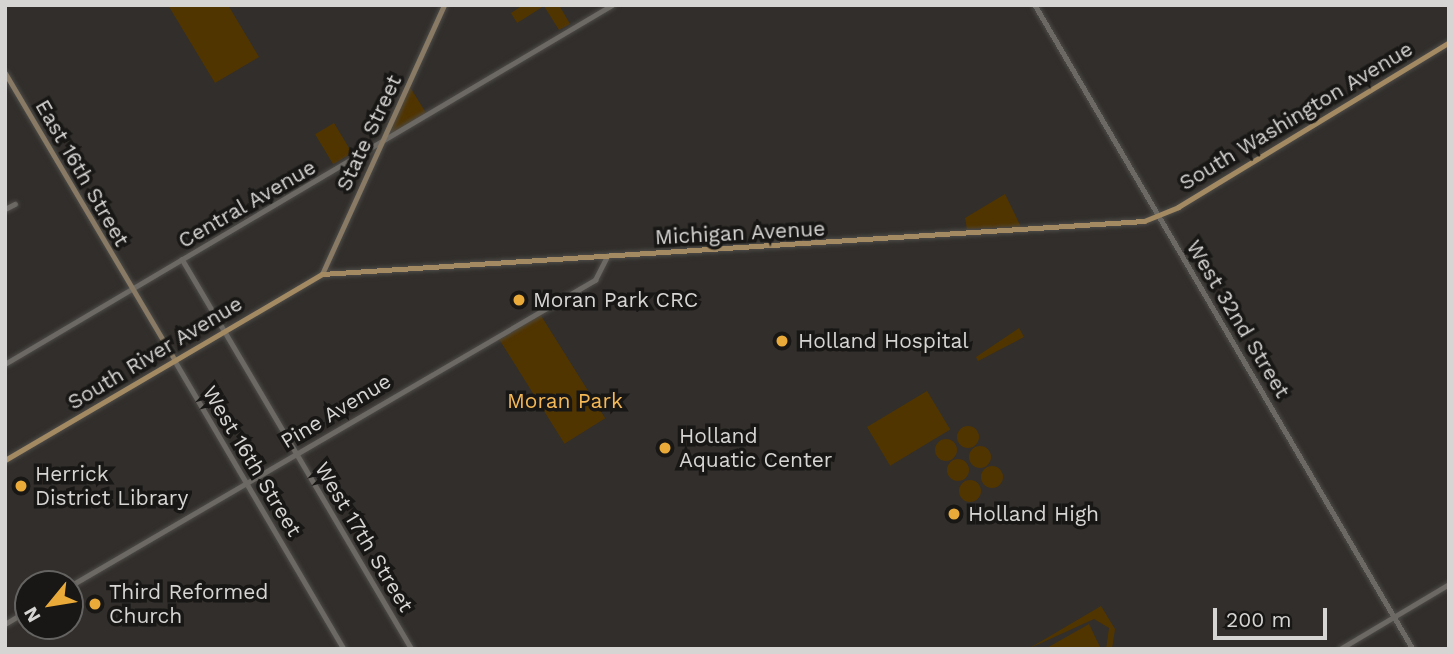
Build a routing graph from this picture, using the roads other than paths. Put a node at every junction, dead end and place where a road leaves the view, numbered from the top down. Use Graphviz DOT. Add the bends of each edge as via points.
graph roads {
  1 [pos="444,5"];
  2 [pos="612,5"];
  3 [pos="1035,5"];
  4 [pos="1449,41"];
  5 [pos="5,74"];
  6 [pos="382,144"];
  7 [pos="15,204"];
  8 [pos="5,209"];
  9 [pos="1159,216"];
  10 [pos="607,256"];
  11 [pos="182,260"];
  12 [pos="322,274"];
  13 [pos="132,289"];
  14 [pos="225,331"];
  15 [pos="175,361"];
  16 [pos="5,364"];
  17 [pos="296,453"];
  18 [pos="5,460"];
  19 [pos="246,483"];
  20 [pos="84,578"];
  21 [pos="1449,584"];
  22 [pos="1394,617"];
  23 [pos="344,649"];
  24 [pos="412,649"];
  25 [pos="1340,649"];
  26 [pos="1413,649"];
  1 -- 6 [label="main road, State Street"];
  2 -- 6 [label="street, Central Avenue"];
  3 -- 9 [label="street, West 32nd Street"];
  4 -- 9 [label="main road, South Washington Avenue"];
  5 -- 13 [label="main road, East 16th Street"];
  6 -- 11 [label="street, Central Avenue"];
  6 -- 12 [label="main road, State Street"];
  7 -- 8 [label="street"];
  9 -- 10 [label="main road, Michigan Avenue" via="1097,226"];
  9 -- 22 [label="street, West 32nd Street"];
  10 -- 12 [label="main road, Michigan Avenue"];
  10 -- 17 [label="street, Pine Avenue" via="595,280"];
  11 -- 13 [label="street, Central Avenue"];
  11 -- 14 [label="street, West 17th Street"];
  12 -- 14 [label="main road, South River Avenue"];
  13 -- 15 [label="main road, West 16th Street"];
  13 -- 16 [label="street, Central Avenue"];
  14 -- 15 [label="main road, South River Avenue"];
  14 -- 17 [label="street, West 17th Street"];
  15 -- 18 [label="main road, South River Avenue"];
  15 -- 19 [label="street, West 16th Street"];
  17 -- 19 [label="street, Pine Avenue"];
  17 -- 24 [label="street, West 17th Street"];
  19 -- 20 [label="street, Pine Avenue"];
  19 -- 23 [label="street, West 16th Street"];
  21 -- 22 [label="street"];
  22 -- 25 [label="street"];
  22 -- 26 [label="street, West 32nd Street"];
}
